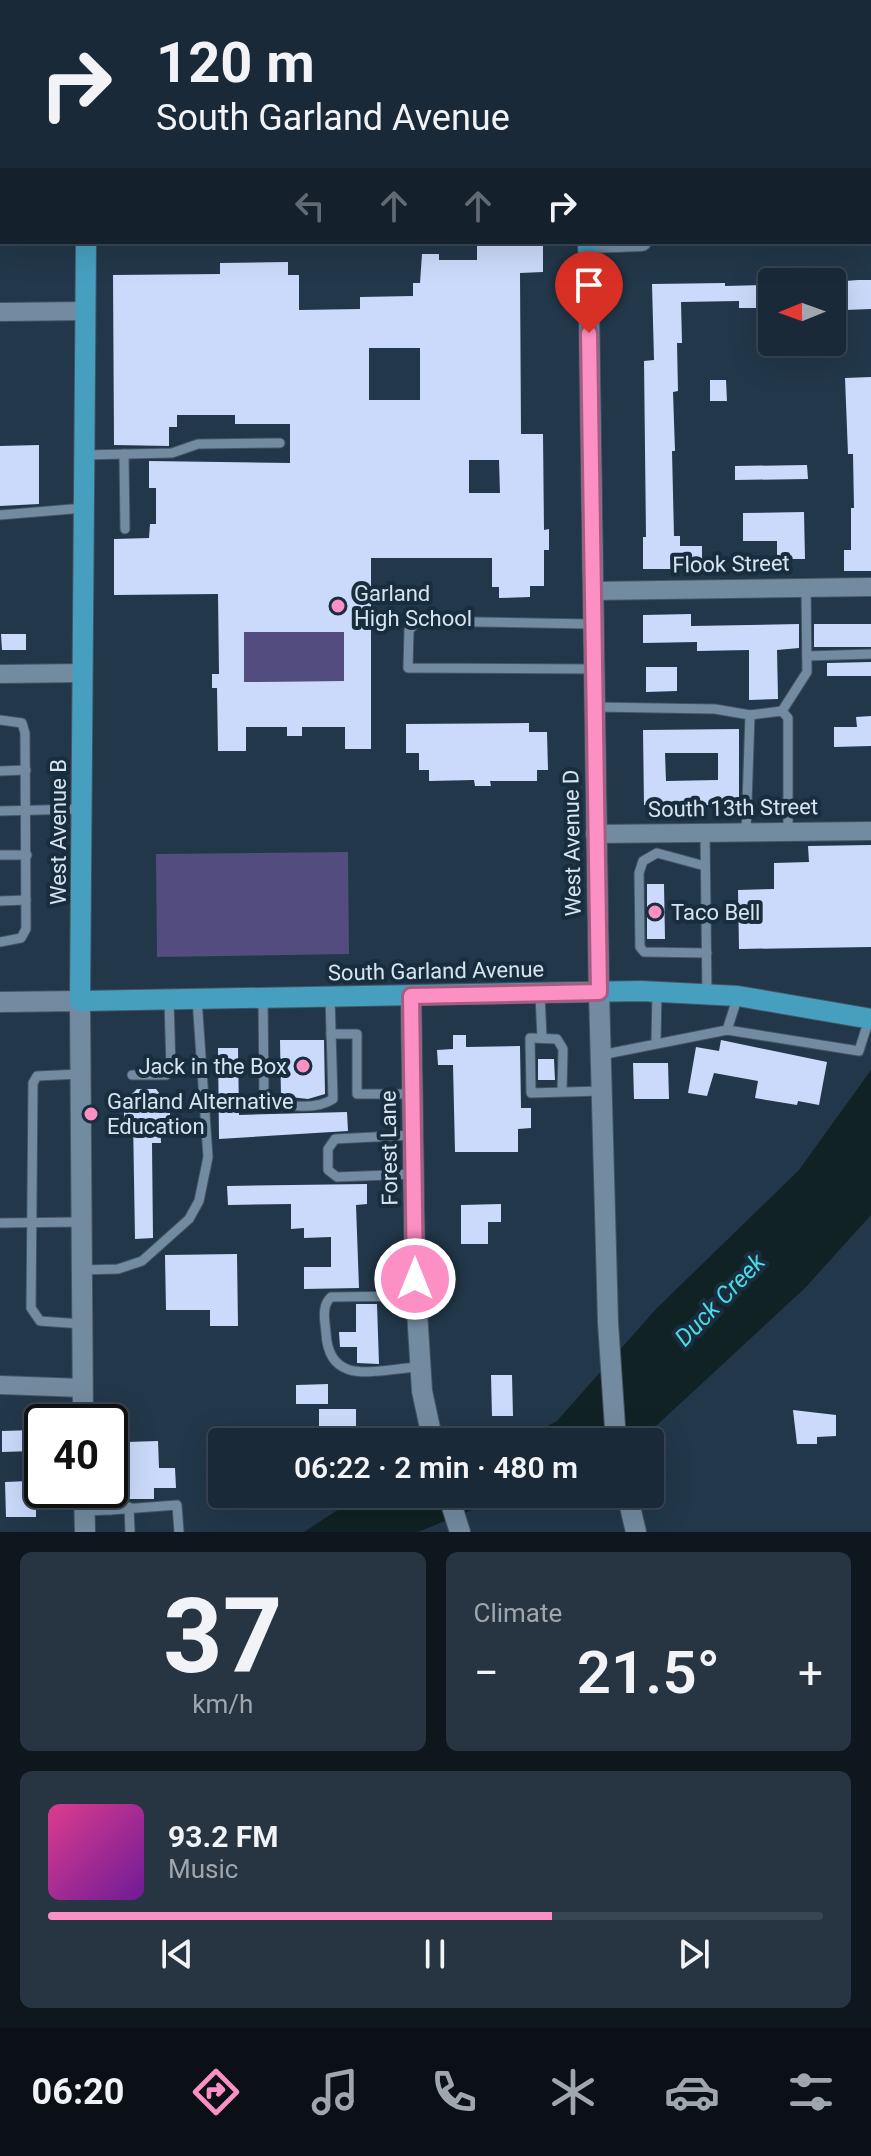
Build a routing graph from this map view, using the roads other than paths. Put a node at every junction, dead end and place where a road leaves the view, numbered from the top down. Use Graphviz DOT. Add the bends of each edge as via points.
graph roads {
  1 [pos="86,244"];
  2 [pos="588,244"];
  3 [pos="85,311"];
  4 [pos="0,312"];
  5 [pos="280,443"];
  6 [pos="124,454"];
  7 [pos="84,455"];
  8 [pos="84,508"];
  9 [pos="0,515"];
  10 [pos="125,529"];
  11 [pos="806,587"];
  12 [pos="871,587"];
  13 [pos="592,591"];
  14 [pos="592,624"];
  15 [pos="871,654"];
  16 [pos="807,656"];
  17 [pos="593,669"];
  18 [pos="82,673"];
  19 [pos="0,674"];
  20 [pos="593,707"];
  21 [pos="782,711"];
  22 [pos="750,715"];
  23 [pos="0,720"];
  24 [pos="26,770"];
  25 [pos="0,771"];
  26 [pos="82,809"];
  27 [pos="27,810"];
  28 [pos="0,811"];
  29 [pos="871,831"];
  30 [pos="746,832"];
  31 [pos="788,832"];
  32 [pos="705,833"];
  33 [pos="595,834"];
  34 [pos="0,855"];
  35 [pos="27,855"];
  36 [pos="705,866"];
  37 [pos="26,900"];
  38 [pos="0,901"];
  39 [pos="0,942"];
  40 [pos="707,953"];
  41 [pos="599,992"];
  42 [pos="657,992"];
  43 [pos="540,994"];
  44 [pos="707,995"];
  45 [pos="411,996"];
  46 [pos="738,996"];
  47 [pos="330,997"];
  48 [pos="263,998"];
  49 [pos="197,999"];
  50 [pos="169,1000"];
  51 [pos="80,1001"];
  52 [pos="0,1002"];
  53 [pos="870,1019"];
  54 [pos="727,1030"];
  55 [pos="331,1034"];
  56 [pos="542,1038"];
  57 [pos="656,1043"];
  58 [pos="601,1055"];
  59 [pos="80,1074"];
  60 [pos="132,1075"];
  61 [pos="601,1091"];
  62 [pos="562,1092"];
  63 [pos="412,1094"];
  64 [pos="413,1135"];
  65 [pos="414,1174"];
  66 [pos="33,1222"];
  67 [pos="80,1222"];
  68 [pos="0,1223"];
  69 [pos="81,1270"];
  70 [pos="416,1296"];
  71 [pos="82,1324"];
  72 [pos="420,1367"];
  73 [pos="0,1385"];
  74 [pos="83,1388"];
  75 [pos="83,1404"];
  76 [pos="431,1428"];
  77 [pos="615,1428"];
  78 [pos="129,1507"];
  79 [pos="452,1508"];
  80 [pos="630,1508"];
  81 [pos="110,1510"];
  82 [pos="85,1522"];
  83 [pos="130,1532"];
  84 [pos="179,1532"];
  85 [pos="460,1532"];
  86 [pos="636,1532"];
  1 -- 3 [label="main road, West Avenue B"];
  2 -- 13 [label="main road, West Avenue D"];
  3 -- 4 [label="street"];
  3 -- 7 [label="main road, West Avenue B"];
  5 -- 6 [label="lane" via="198,444 172,453"];
  6 -- 7 [label="lane"];
  6 -- 10 [label="lane"];
  7 -- 8 [label="main road, West Avenue B"];
  8 -- 9 [label="lane"];
  8 -- 18 [label="main road, West Avenue B"];
  11 -- 12 [label="street, Flook Street"];
  11 -- 13 [label="street, Flook Street"];
  11 -- 16 [label="lane"];
  13 -- 14 [label="main road, West Avenue D"];
  14 -- 17 [label="main road, West Avenue D"];
  14 -- 17 [label="lane" via="418,621 409,630 408,668"];
  15 -- 16 [label="lane"];
  16 -- 21 [label="lane" via="807,672"];
  17 -- 20 [label="main road, West Avenue D"];
  18 -- 19 [label="street"];
  18 -- 26 [label="main road, West Avenue B"];
  20 -- 22 [label="lane" via="715,709"];
  20 -- 33 [label="main road, West Avenue D"];
  21 -- 22 [label="lane"];
  21 -- 31 [label="lane" via="788,718"];
  22 -- 30 [label="lane"];
  23 -- 24 [label="lane" via="22,723"];
  24 -- 25 [label="lane"];
  24 -- 27 [label="lane"];
  26 -- 27 [label="lane"];
  26 -- 51 [label="main road, West Avenue B"];
  27 -- 28 [label="lane"];
  27 -- 35 [label="lane"];
  29 -- 31 [label="street, South 13th Street"];
  30 -- 31 [label="street, South 13th Street"];
  30 -- 32 [label="street, South 13th Street"];
  32 -- 33 [label="street, South 13th Street"];
  32 -- 36 [label="lane"];
  33 -- 41 [label="main road, West Avenue D"];
  34 -- 35 [label="lane"];
  35 -- 37 [label="lane"];
  36 -- 40 [label="lane"];
  36 -- 40 [label="lane" via="650,854 643,861 640,947 644,952"];
  37 -- 38 [label="lane"];
  37 -- 39 [label="lane" via="21,938"];
  40 -- 44 [label="lane"];
  41 -- 42 [label="main road, South Garland Avenue"];
  41 -- 43 [label="main road, South Garland Avenue"];
  41 -- 58 [label="main road, West Avenue D"];
  42 -- 44 [label="main road, South Garland Avenue"];
  42 -- 57 [label="lane"];
  43 -- 45 [label="main road, South Garland Avenue"];
  43 -- 56 [label="lane"];
  44 -- 46 [label="main road, South Garland Avenue"];
  45 -- 47 [label="main road, South Garland Avenue"];
  45 -- 63 [label="main road, Forest Lane"];
  46 -- 53 [label="main road, South Garland Avenue"];
  46 -- 54 [label="lane"];
  47 -- 48 [label="main road, South Garland Avenue"];
  47 -- 55 [label="lane"];
  48 -- 49 [label="main road, South Garland Avenue"];
  48 -- 55 [label="lane" via="264,1099 281,1105 326,1104 333,1099"];
  49 -- 50 [label="main road, South Garland Avenue"];
  49 -- 69 [label="lane" via="208,1157 199,1201 189,1219 142,1261 118,1269"];
  50 -- 51 [label="main road, South Garland Avenue"];
  50 -- 60 [label="lane" via="171,1069 166,1075"];
  51 -- 52 [label="main road, South Garland Avenue"];
  51 -- 59 [label="main road, West Avenue B"];
  53 -- 54 [label="lane" via="859,1051"];
  54 -- 57 [label="lane"];
  55 -- 63 [label="lane" via="357,1034 357,1094"];
  56 -- 62 [label="lane" via="557,1039 563,1049"];
  56 -- 62 [label="lane" via="530,1038 531,1093"];
  57 -- 58 [label="lane"];
  58 -- 61 [label="main road, West Avenue D"];
  59 -- 66 [label="lane" via="44,1074 33,1083"];
  59 -- 67 [label="main road, West Avenue B"];
  61 -- 62 [label="lane"];
  61 -- 77 [label="main road, West Avenue D"];
  63 -- 64 [label="main road, Forest Lane"];
  64 -- 65 [label="main road, Forest Lane"];
  64 -- 65 [label="lane" via="335,1139 328,1149 328,1170 337,1177"];
  65 -- 70 [label="main road, Forest Lane"];
  66 -- 67 [label="lane"];
  66 -- 68 [label="lane"];
  66 -- 71 [label="lane" via="34,1316 50,1323"];
  67 -- 69 [label="main road, West Avenue B"];
  69 -- 71 [label="main road, West Avenue B"];
  70 -- 72 [label="main road, Forest Lane"];
  70 -- 72 [label="lane" via="331,1297 325,1311 327,1352 343,1370"];
  71 -- 74 [label="main road, West Avenue B"];
  72 -- 76 [label="main road, Forest Lane"];
  73 -- 74 [label="street"];
  74 -- 75 [label="main road, West Avenue B"];
  78 -- 81 [label="lane"];
  78 -- 83 [label="lane"];
  78 -- 84 [label="lane" via="177,1505"];
  79 -- 85 [label="main road"];
  80 -- 86 [label="main road"];
  81 -- 82 [label="lane"];
}
